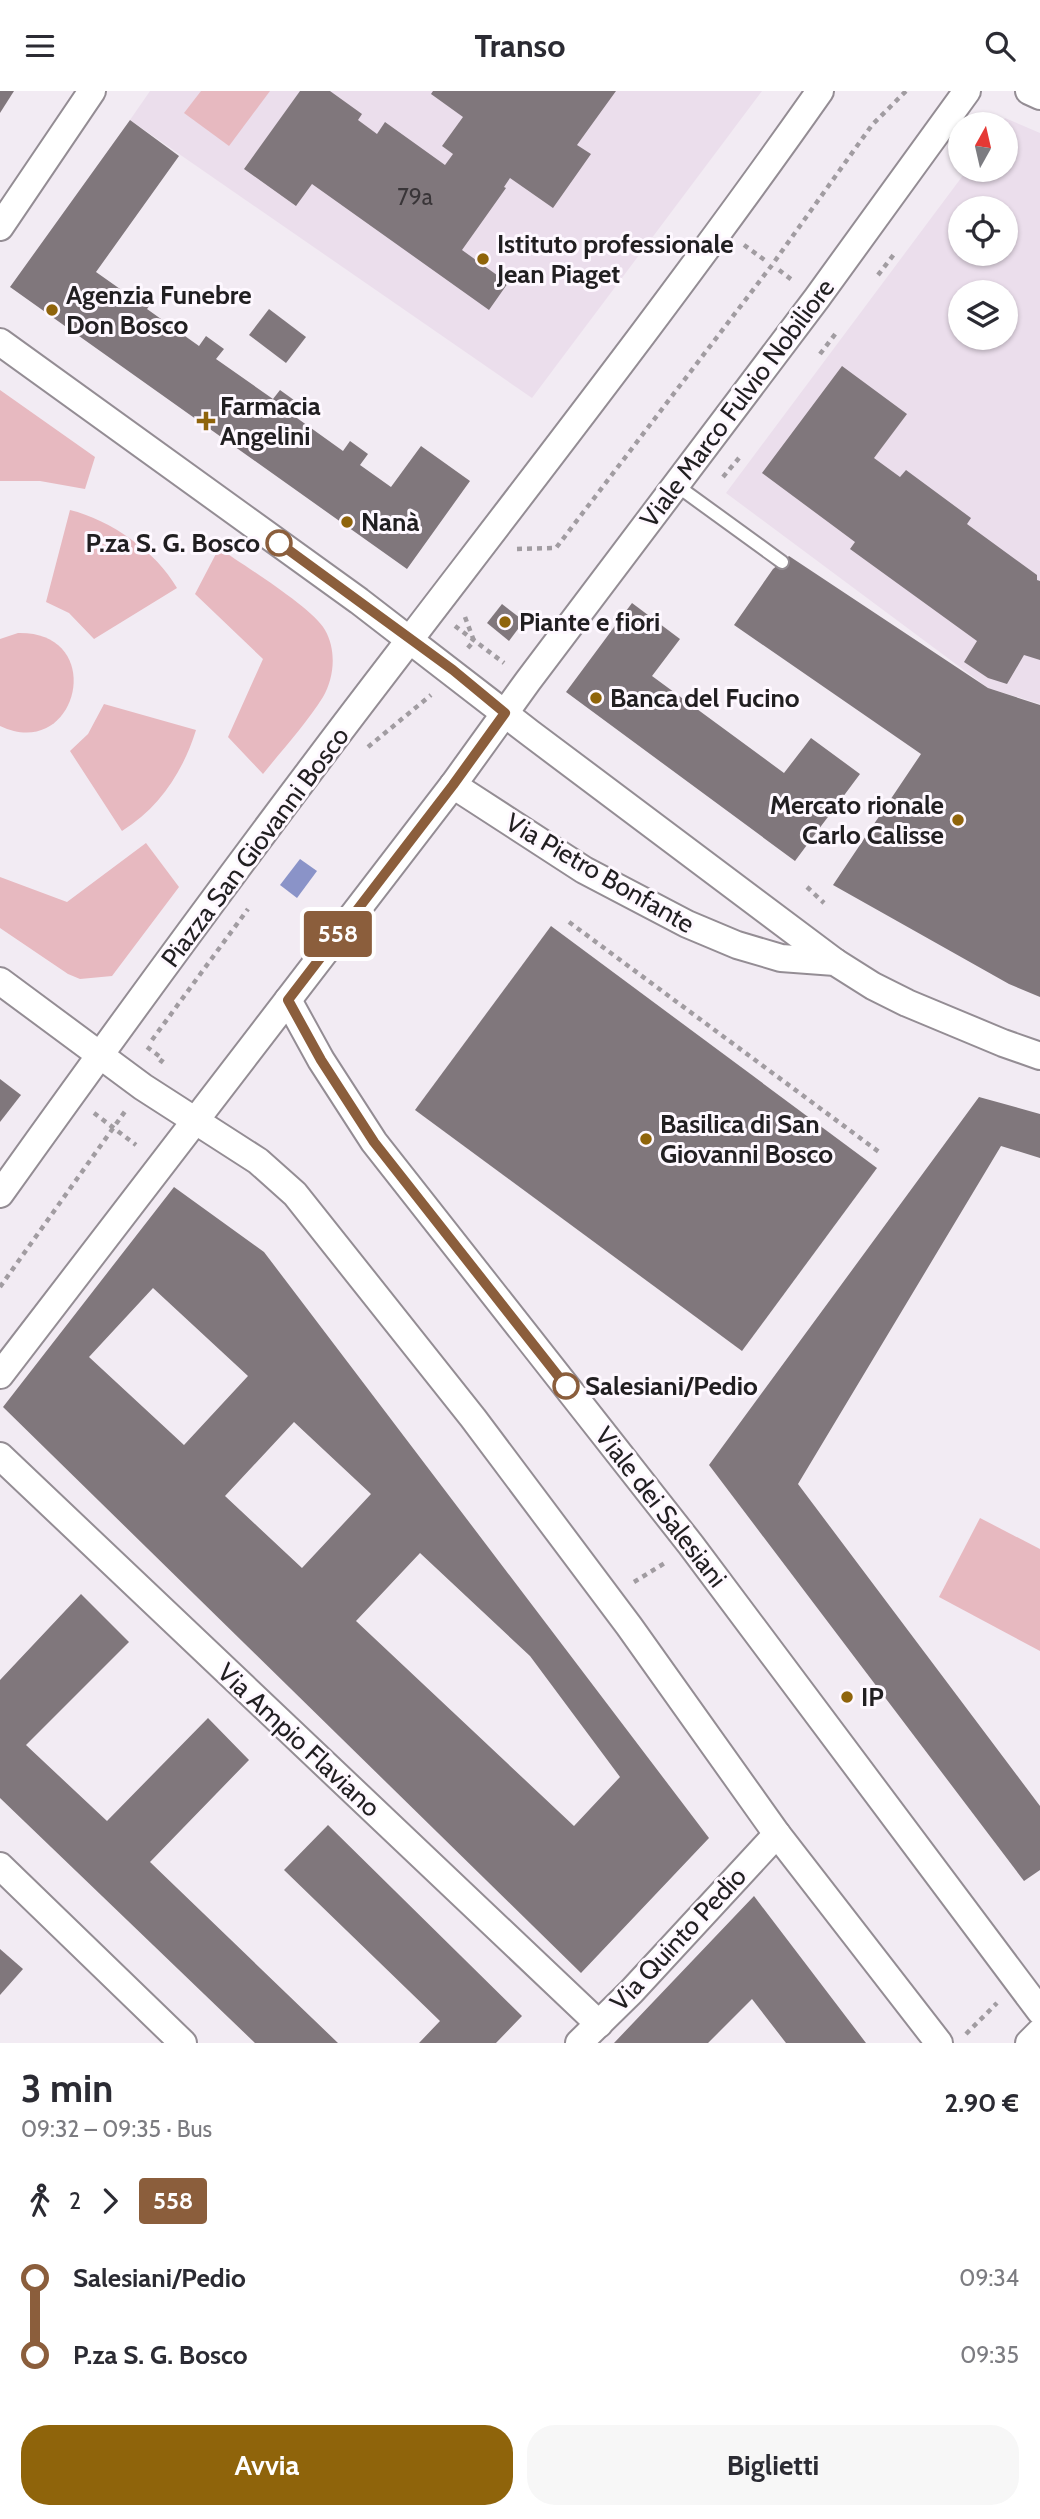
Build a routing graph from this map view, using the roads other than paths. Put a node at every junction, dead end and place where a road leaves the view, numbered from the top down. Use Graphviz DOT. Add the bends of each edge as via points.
graph roads {
  1 [pos="92,91"];
  2 [pos="820,91"];
  3 [pos="967,91"];
  4 [pos="1028,91"];
  5 [pos="1040,96"];
  6 [pos="0,227"];
  7 [pos="0,342"];
  8 [pos="676,485"];
  9 [pos="782,562"];
  10 [pos="410,639"];
  11 [pos="505,713"];
  12 [pos="453,785"];
  13 [pos="835,962"];
  14 [pos="0,981"];
  15 [pos="288,1000"];
  16 [pos="100,1055"];
  17 [pos="1040,1056"];
  18 [pos="195,1121"];
  19 [pos="0,1193"];
  20 [pos="0,1375"];
  21 [pos="0,1456"];
  22 [pos="776,1834"];
  23 [pos="0,1866"];
  24 [pos="1040,2011"];
  25 [pos="598,2024"];
  26 [pos="1040,2032"];
  27 [pos="950,2041"];
  28 [pos="183,2043"];
  29 [pos="579,2043"];
  30 [pos="1030,2043"];
  1 -- 6 [label="street"];
  2 -- 10 [label="street" via="723,229"];
  3 -- 8 [label="street, Viale Marco Fulvio Nobiliore"];
  4 -- 5 [label="street"];
  7 -- 10 [label="street"];
  8 -- 9 [label="lane"];
  8 -- 11 [label="street, Viale Marco Fulvio Nobiliore"];
  10 -- 11 [label="street"];
  10 -- 16 [label="street, Piazza San Giovanni Bosco"];
  11 -- 12 [label="street"];
  11 -- 13 [label="street, Via Pietro Bonfante"];
  12 -- 13 [label="street, Via Pietro Bonfante" via="584,870 687,925 781,958"];
  12 -- 15 [label="street"];
  13 -- 17 [label="street, Via Pietro Bonfante" via="907,1003"];
  14 -- 16 [label="street"];
  15 -- 18 [label="street"];
  15 -- 24 [label="street, Viale dei Salesiani" via="374,1142 691,1545"];
  16 -- 18 [label="street"];
  16 -- 19 [label="street"];
  18 -- 20 [label="street"];
  18 -- 22 [label="street" via="271,1171 306,1207 481,1428"];
  21 -- 25 [label="street, Via Ampio Flaviano"];
  22 -- 25 [label="street, Via Quinto Pedio"];
  22 -- 27 [label="street"];
  23 -- 28 [label="street"];
  25 -- 29 [label="street, Via Quinto Pedio"];
  26 -- 30 [label="street"];
}
